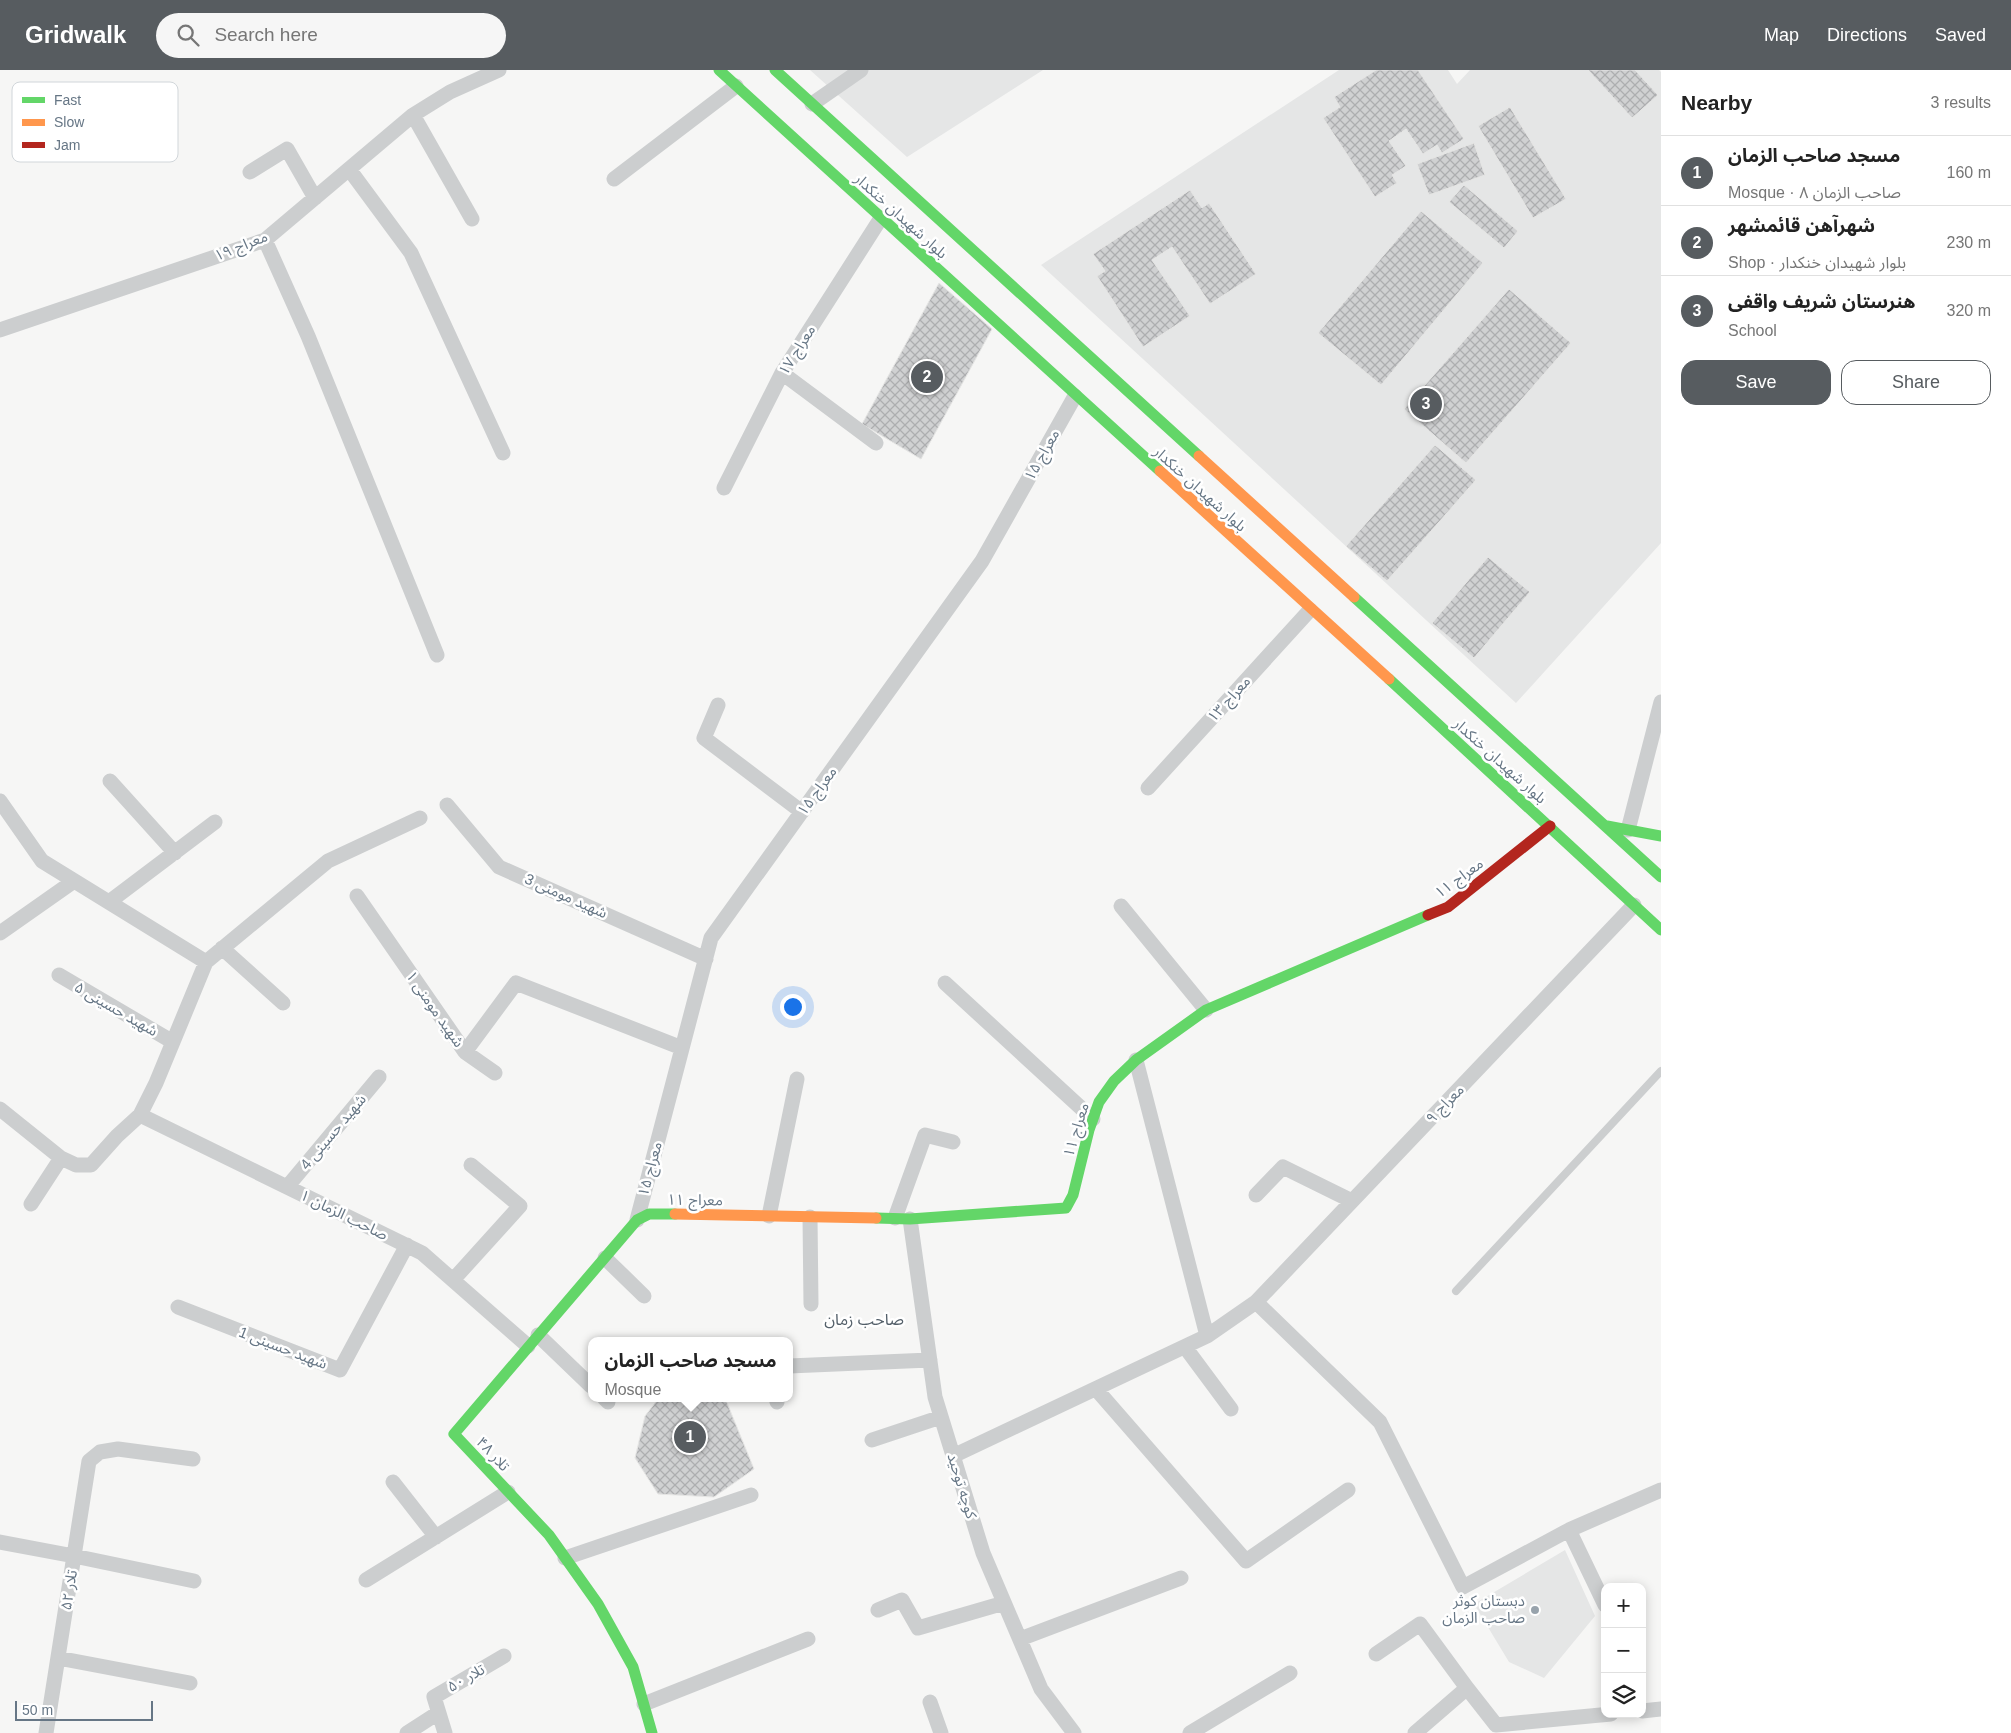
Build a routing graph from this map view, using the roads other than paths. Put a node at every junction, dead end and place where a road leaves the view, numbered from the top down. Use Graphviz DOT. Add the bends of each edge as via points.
graph roads {
  1 [pos="499,70"];
  2 [pos="719,70"];
  3 [pos="775,70"];
  4 [pos="861,70"];
  5 [pos="736,86"];
  6 [pos="812,104"];
  7 [pos="413,115"];
  8 [pos="349,170"];
  9 [pos="250,172"];
  10 [pos="614,179"];
  11 [pos="315,198"];
  12 [pos="881,218"];
  13 [pos="472,219"];
  14 [pos="265,240"];
  15 [pos="0,330"];
  16 [pos="782,373"];
  17 [pos="1075,396"];
  18 [pos="876,443"];
  19 [pos="503,453"];
  20 [pos="724,488"];
  21 [pos="1310,610"];
  22 [pos="437,655"];
  23 [pos="1661,702"];
  24 [pos="718,705"];
  25 [pos="110,781"];
  26 [pos="1148,788"];
  27 [pos="0,801"];
  28 [pos="447,805"];
  29 [pos="802,812"];
  30 [pos="420,818"];
  31 [pos="215,822"];
  32 [pos="1550,826"];
  33 [pos="1607,826"];
  34 [pos="1628,830"];
  35 [pos="1661,836"];
  36 [pos="175,853"];
  37 [pos="1661,876"];
  38 [pos="74,881"];
  39 [pos="357,896"];
  40 [pos="109,902"];
  41 [pos="1634,905"];
  42 [pos="1120,906"];
  43 [pos="1661,930"];
  44 [pos="0,933"];
  45 [pos="222,948"];
  46 [pos="706,959"];
  47 [pos="206,962"];
  48 [pos="59,975"];
  49 [pos="945,983"];
  50 [pos="283,1003"];
  51 [pos="1206,1010"];
  52 [pos="173,1042"];
  53 [pos="682,1048"];
  54 [pos="465,1052"];
  55 [pos="1136,1060"];
  56 [pos="1661,1072"];
  57 [pos="495,1073"];
  58 [pos="379,1077"];
  59 [pos="797,1079"];
  60 [pos="0,1109"];
  61 [pos="140,1115"];
  62 [pos="1094,1119"];
  63 [pos="953,1142"];
  64 [pos="61,1158"];
  65 [pos="471,1165"];
  66 [pos="287,1187"];
  67 [pos="1256,1195"];
  68 [pos="1352,1201"];
  69 [pos="31,1204"];
  70 [pos="769,1216"];
  71 [pos="810,1217"];
  72 [pos="903,1219"];
  73 [pos="637,1220"];
  74 [pos="407,1245"];
  75 [pos="604,1258"];
  76 [pos="453,1280"];
  77 [pos="1456,1291"];
  78 [pos="644,1296"];
  79 [pos="1256,1302"];
  80 [pos="811,1304"];
  81 [pos="178,1307"];
  82 [pos="1207,1336"];
  83 [pos="533,1341"];
  84 [pos="1185,1347"];
  85 [pos="930,1360"];
  86 [pos="793,1366"];
  87 [pos="588,1384"];
  88 [pos="1096,1389"];
  89 [pos="1231,1409"];
  90 [pos="941,1416"];
  91 [pos="872,1440"];
  92 [pos="953,1456"];
  93 [pos="193,1459"];
  94 [pos="393,1482"];
  95 [pos="1348,1490"];
  96 [pos="1661,1490"];
  97 [pos="508,1492"];
  98 [pos="751,1496"];
  99 [pos="1569,1530"];
  100 [pos="436,1537"];
  101 [pos="0,1542"];
  102 [pos="74,1556"];
  103 [pos="565,1558"];
  104 [pos="1181,1578"];
  105 [pos="366,1580"];
  106 [pos="194,1581"];
  107 [pos="1601,1597"];
  108 [pos="1004,1603"];
  109 [pos="878,1610"];
  110 [pos="808,1639"];
  111 [pos="1020,1639"];
  112 [pos="1376,1654"];
  113 [pos="504,1656"];
  114 [pos="58,1658"];
  115 [pos="1290,1673"];
  116 [pos="190,1683"];
  117 [pos="1467,1688"];
  118 [pos="930,1702"];
  119 [pos="644,1704"];
  120 [pos="1661,1710"];
  121 [pos="1646,1711"];
  122 [pos="438,1713"];
  123 [pos="1601,1715"];
  124 [pos="1498,1729"];
  125 [pos="46,1733"];
  126 [pos="407,1733"];
  127 [pos="445,1733"];
  128 [pos="652,1733"];
  129 [pos="941,1733"];
  130 [pos="1074,1733"];
  131 [pos="1190,1733"];
  132 [pos="1415,1733"];
  1 -- 7 [label="street, معراج ۱۹" via="450,92"];
  2 -- 5 [label="main road, بلوار شهیدان خنکدار"];
  3 -- 6 [label="main road, بلوار شهیدان خنکدار"];
  4 -- 6 [label="street"];
  5 -- 10 [label="street"];
  5 -- 12 [label="main road, بلوار شهیدان خنکدار"];
  6 -- 33 [label="main road, بلوار شهیدان خنکدار"];
  7 -- 8 [label="street, معراج ۱۹"];
  7 -- 13 [label="street"];
  8 -- 11 [label="street, معراج ۱۹"];
  8 -- 19 [label="street" via="411,253"];
  9 -- 11 [label="street" via="287,149"];
  11 -- 14 [label="street, معراج ۱۹"];
  12 -- 16 [label="street, معراج ۱۷"];
  12 -- 17 [label="main road, بلوار شهیدان خنکدار"];
  14 -- 15 [label="street, معراج ۱۹"];
  14 -- 22 [label="street" via="308,336"];
  16 -- 18 [label="street"];
  16 -- 20 [label="street, معراج ۱۷"];
  17 -- 21 [label="main road, بلوار شهیدان خنکدار"];
  17 -- 29 [label="street, معراج ۱۵" via="982,561"];
  21 -- 26 [label="street, معراج ۱۳"];
  21 -- 32 [label="main road, بلوار شهیدان خنکدار"];
  23 -- 34 [label="street"];
  24 -- 29 [label="street" via="704,738"];
  25 -- 36 [label="street"];
  27 -- 38 [label="street" via="42,861"];
  28 -- 46 [label="street, شهید مومنی 3" via="500,867"];
  29 -- 46 [label="street, معراج ۱۵" via="711,938"];
  30 -- 45 [label="street" via="328,862"];
  31 -- 36 [label="street"];
  32 -- 41 [label="main road, بلوار شهیدان خنکدار"];
  32 -- 51 [label="main road, معراج ۱۱" via="1448,907"];
  33 -- 34 [label="main road"];
  33 -- 37 [label="main road, بلوار شهیدان خنکدار"];
  34 -- 35 [label="main road"];
  36 -- 40 [label="street"];
  38 -- 40 [label="street"];
  38 -- 44 [label="street"];
  39 -- 54 [label="street, شهید مومنی ۱"];
  40 -- 47 [label="street"];
  41 -- 43 [label="main road, بلوار شهیدان خنکدار"];
  41 -- 68 [label="street, معراج ۹"];
  42 -- 51 [label="street"];
  45 -- 47 [label="street"];
  45 -- 50 [label="street"];
  46 -- 53 [label="street, معراج ۱۵"];
  47 -- 52 [label="street"];
  48 -- 52 [label="street, شهید حسینی ۵"];
  49 -- 62 [label="street"];
  51 -- 55 [label="main road, معراج ۱۱"];
  52 -- 61 [label="street"];
  53 -- 54 [label="street, شهید مومنی ۱" via="516,983"];
  53 -- 73 [label="street, معراج ۱۵"];
  54 -- 57 [label="street"];
  55 -- 62 [label="main road, معراج ۱۱" via="1114,1081 1099,1102"];
  55 -- 82 [label="street"];
  56 -- 77 [label="lane"];
  58 -- 66 [label="street, شهید حسینی 4"];
  59 -- 70 [label="street"];
  60 -- 64 [label="street"];
  61 -- 64 [label="street" via="92,1165 76,1165"];
  61 -- 66 [label="street, صاحب الزمان ۱"];
  62 -- 72 [label="main road, معراج ۱۱" via="1073,1195 1066,1208"];
  63 -- 72 [label="street" via="925,1135"];
  64 -- 69 [label="street"];
  65 -- 76 [label="street" via="520,1206"];
  66 -- 74 [label="street, صاحب الزمان ۱"];
  67 -- 68 [label="street" via="1283,1167"];
  68 -- 79 [label="street, معراج ۹"];
  70 -- 71 [label="main road, معراج ۱۱"];
  70 -- 73 [label="main road, معراج ۱۱" via="650,1214"];
  71 -- 72 [label="main road, معراج ۱۱"];
  71 -- 80 [label="street"];
  72 -- 85 [label="street, کوچه توحید"];
  73 -- 75 [label="main road, تلار ۴۸"];
  74 -- 76 [label="street, صاحب الزمان ۱" via="422,1253"];
  74 -- 81 [label="street, شهید حسینی 1" via="340,1370"];
  75 -- 78 [label="street"];
  75 -- 83 [label="main road, تلار ۴۸"];
  76 -- 83 [label="street, صاحب الزمان ۱"];
  79 -- 82 [label="street, معراج ۹"];
  79 -- 99 [label="street" via="1380,1422 1463,1586"];
  82 -- 84 [label="street, معراج ۹"];
  83 -- 87 [label="street, صاحب الزمان ۱"];
  83 -- 97 [label="main road, تلار ۴۸" via="454,1434"];
  84 -- 88 [label="street, معراج ۹"];
  84 -- 89 [label="street"];
  85 -- 86 [label="street"];
  85 -- 90 [label="street, کوچه توحید"];
  88 -- 92 [label="street, معراج ۹"];
  88 -- 95 [label="street" via="1246,1561"];
  90 -- 91 [label="street"];
  90 -- 92 [label="street, کوچه توحید"];
  92 -- 108 [label="street, کوچه توحید" via="983,1553"];
  93 -- 102 [label="street, تلار ۵۲" via="118,1448 100,1452 89,1461"];
  94 -- 100 [label="street"];
  96 -- 99 [label="street"];
  97 -- 100 [label="street"];
  97 -- 103 [label="main road, تلار ۴۸" via="549,1535"];
  98 -- 103 [label="street"];
  99 -- 107 [label="street"];
  100 -- 105 [label="street"];
  101 -- 102 [label="street"];
  102 -- 106 [label="street"];
  102 -- 114 [label="street, تلار ۵۲"];
  103 -- 119 [label="main road, تلار ۴۸" via="598,1604 633,1667"];
  104 -- 111 [label="street"];
  108 -- 109 [label="street" via="918,1628 902,1600"];
  108 -- 111 [label="street, کوچه توحید"];
  110 -- 119 [label="street"];
  111 -- 130 [label="street, کوچه توحید" via="1042,1689"];
  112 -- 117 [label="street" via="1420,1624"];
  113 -- 122 [label="street, تلار ۵۰" via="434,1697"];
  114 -- 116 [label="street"];
  114 -- 125 [label="street, تلار ۵۲"];
  115 -- 131 [label="street"];
  117 -- 124 [label="street"];
  117 -- 132 [label="street"];
  118 -- 129 [label="street"];
  119 -- 128 [label="main road, تلار ۴۸"];
  120 -- 121 [label="street"];
  122 -- 126 [label="street"];
  122 -- 127 [label="street, تلار ۵۰"];
  123 -- 124 [label="street"];
}
